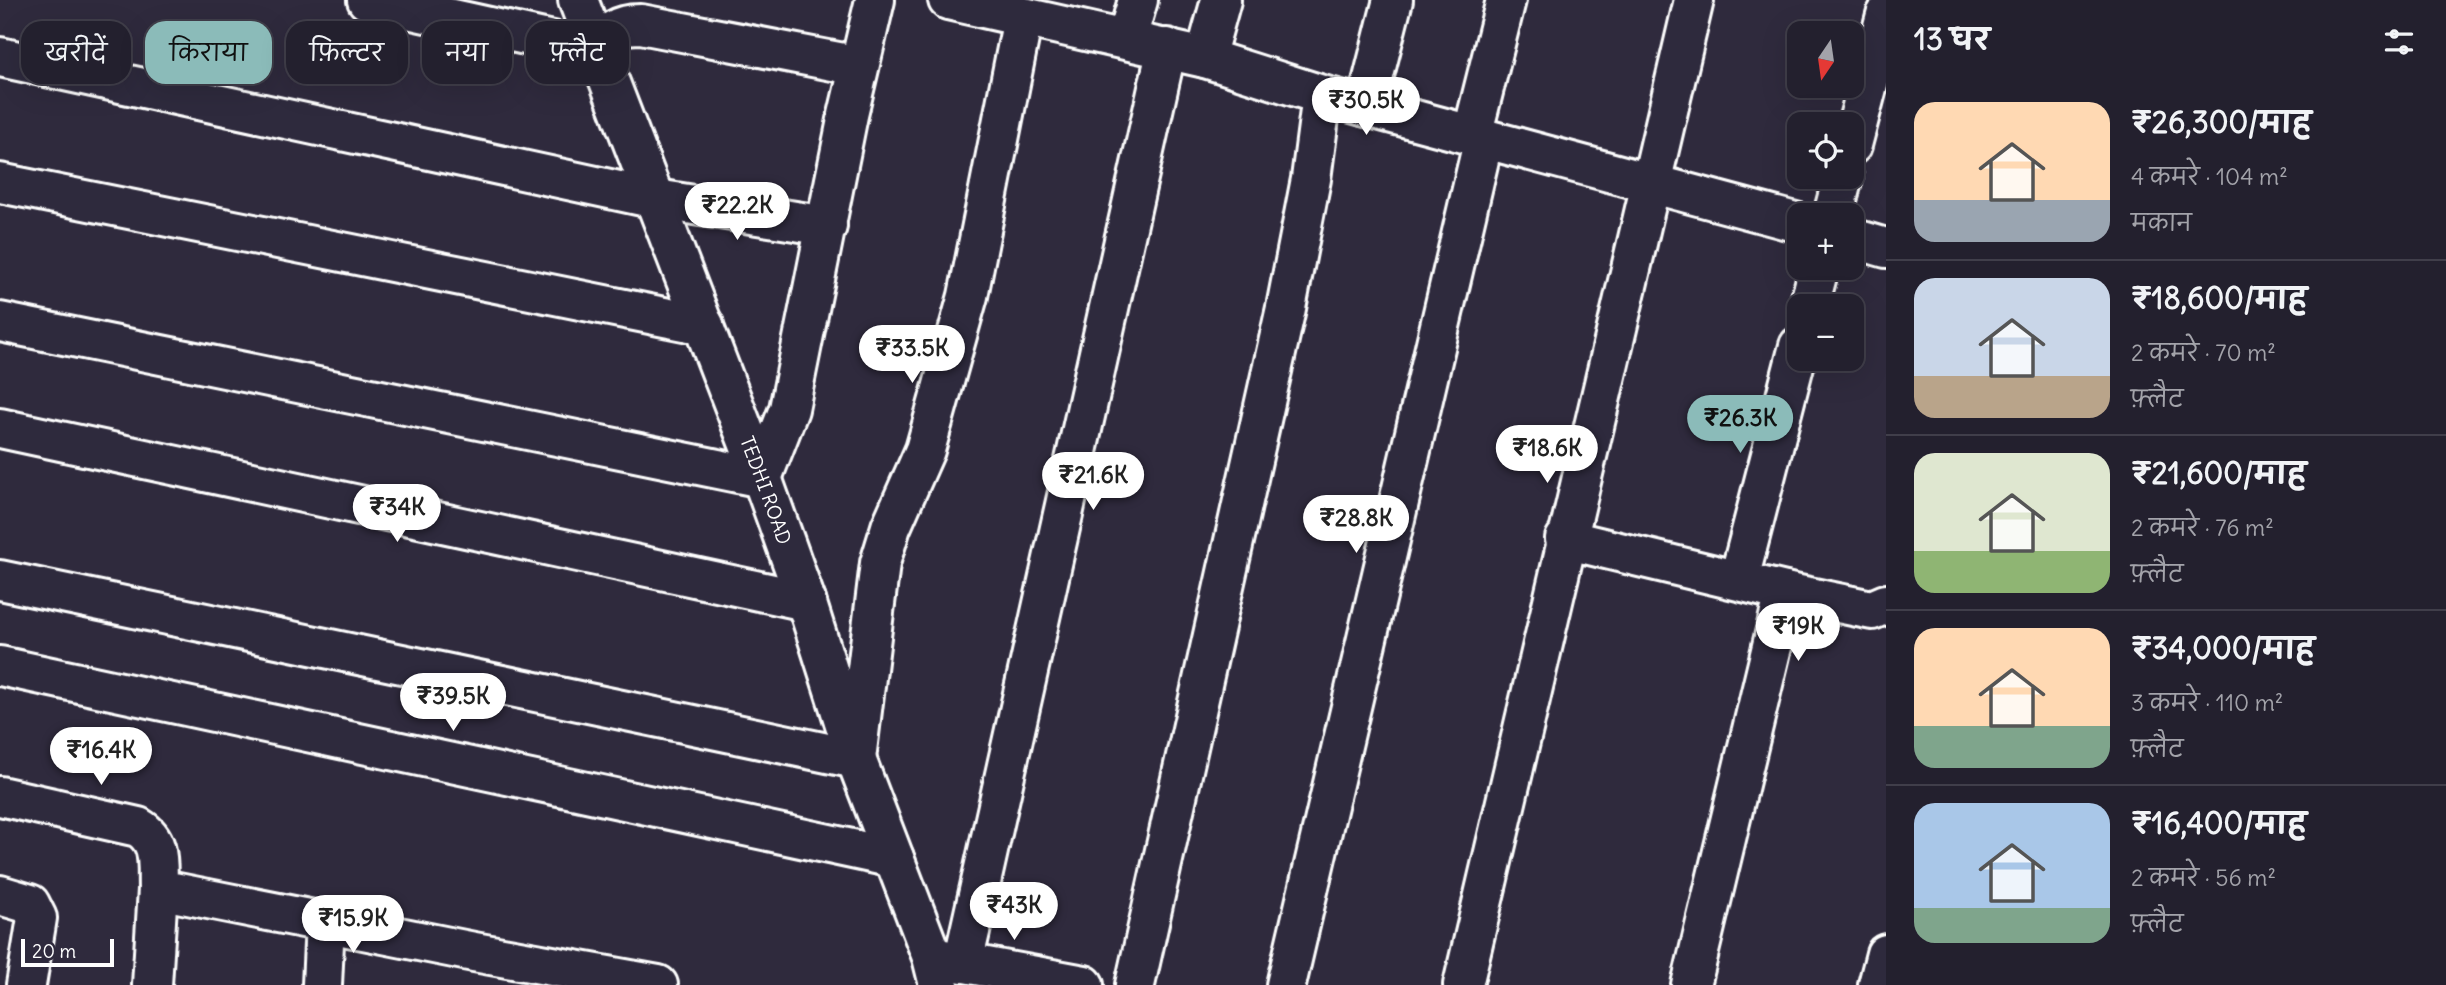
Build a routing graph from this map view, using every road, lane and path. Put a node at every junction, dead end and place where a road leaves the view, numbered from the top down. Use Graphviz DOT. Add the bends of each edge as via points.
graph roads {
  1 [pos="367,0"];
  2 [pos="578,0"];
  3 [pos="875,0"];
  4 [pos="948,0"];
  5 [pos="1138,0"];
  6 [pos="1221,0"];
  7 [pos="1393,0"];
  8 [pos="1506,0"];
  9 [pos="1693,0"];
  10 [pos="986,5"];
  11 [pos="1886,15"];
  12 [pos="1023,18"];
  13 [pos="586,21"];
  14 [pos="629,24"];
  15 [pos="526,35"];
  16 [pos="1127,38"];
  17 [pos="1167,48"];
  18 [pos="0,57"];
  19 [pos="1205,58"];
  20 [pos="859,66"];
  21 [pos="611,84"];
  22 [pos="1322,95"];
  23 [pos="1366,107"];
  24 [pos="1861,112"];
  25 [pos="1478,137"];
  26 [pos="1651,182"];
  27 [pos="0,183"];
  28 [pos="656,199"];
  29 [pos="1787,219"];
  30 [pos="827,226"];
  31 [pos="1864,242"];
  32 [pos="1886,248"];
  33 [pos="0,322"];
  34 [pos="704,325"];
  35 [pos="1793,371"];
  36 [pos="0,428"];
  37 [pos="762,478"];
  38 [pos="1565,539"];
  39 [pos="1739,579"];
  40 [pos="0,580"];
  41 [pos="1785,592"];
  42 [pos="806,601"];
  43 [pos="1886,604"];
  44 [pos="0,666"];
  45 [pos="856,759"];
  46 [pos="0,796"];
  47 [pos="894,858"];
  48 [pos="158,889"];
  49 [pos="0,895"];
  50 [pos="325,922"];
  51 [pos="1886,954"];
  52 [pos="945,968"];
  53 [pos="473,969"];
  54 [pos="26,985"];
  55 [pos="152,985"];
  56 [pos="321,985"];
  57 [pos="658,985"];
  58 [pos="1084,985"];
  59 [pos="1135,985"];
  60 [pos="1286,985"];
  61 [pos="1463,985"];
  62 [pos="1691,985"];
  63 [pos="1878,985"];
  1 -- 15 [label="street"];
  2 -- 13 [label="street, TEDHI ROAD"];
  3 -- 20 [label="street"];
  4 -- 10 [label="street"];
  5 -- 16 [label="street"];
  6 -- 19 [label="street"];
  7 -- 23 [label="street"];
  8 -- 25 [label="street"];
  9 -- 26 [label="street"];
  10 -- 12 [label="street"];
  11 -- 24 [label="street"];
  12 -- 16 [label="street"];
  12 -- 45 [label="street" via="968,296 925,450 880,563"];
  14 -- 20 [label="street"];
  16 -- 17 [label="street"];
  17 -- 19 [label="street"];
  17 -- 52 [label="street"];
  18 -- 28 [label="street"];
  19 -- 22 [label="street"];
  20 -- 30 [label="street"];
  21 -- 28 [label="street, TEDHI ROAD"];
  22 -- 23 [label="street"];
  22 -- 59 [label="street" via="1286,308"];
  23 -- 25 [label="street"];
  25 -- 26 [label="street"];
  25 -- 60 [label="street"];
  26 -- 29 [label="street"];
  26 -- 38 [label="street"];
  27 -- 34 [label="street"];
  28 -- 30 [label="street"];
  28 -- 34 [label="street, TEDHI ROAD"];
  30 -- 37 [label="street" via="789,409"];
  31 -- 32 [label="street"];
  33 -- 37 [label="street"];
  34 -- 37 [label="street, TEDHI ROAD"];
  35 -- 39 [label="street"];
  36 -- 42 [label="street"];
  37 -- 42 [label="street, TEDHI ROAD"];
  38 -- 39 [label="street"];
  38 -- 61 [label="street"];
  39 -- 41 [label="street"];
  40 -- 45 [label="street"];
  41 -- 43 [label="street" via="1872,610"];
  41 -- 62 [label="street"];
  42 -- 45 [label="street, TEDHI ROAD"];
  44 -- 47 [label="street"];
  45 -- 47 [label="street, TEDHI ROAD"];
  46 -- 48 [label="street" via="138,827 151,834 156,844"];
  47 -- 52 [label="street, TEDHI ROAD"];
  48 -- 50 [label="street"];
  48 -- 55 [label="street"];
  49 -- 54 [label="street" via="30,904 37,919"];
  50 -- 53 [label="street"];
  50 -- 56 [label="street"];
  51 -- 63 [label="street"];
  52 -- 58 [label="street"];
  53 -- 57 [label="street"];
}
